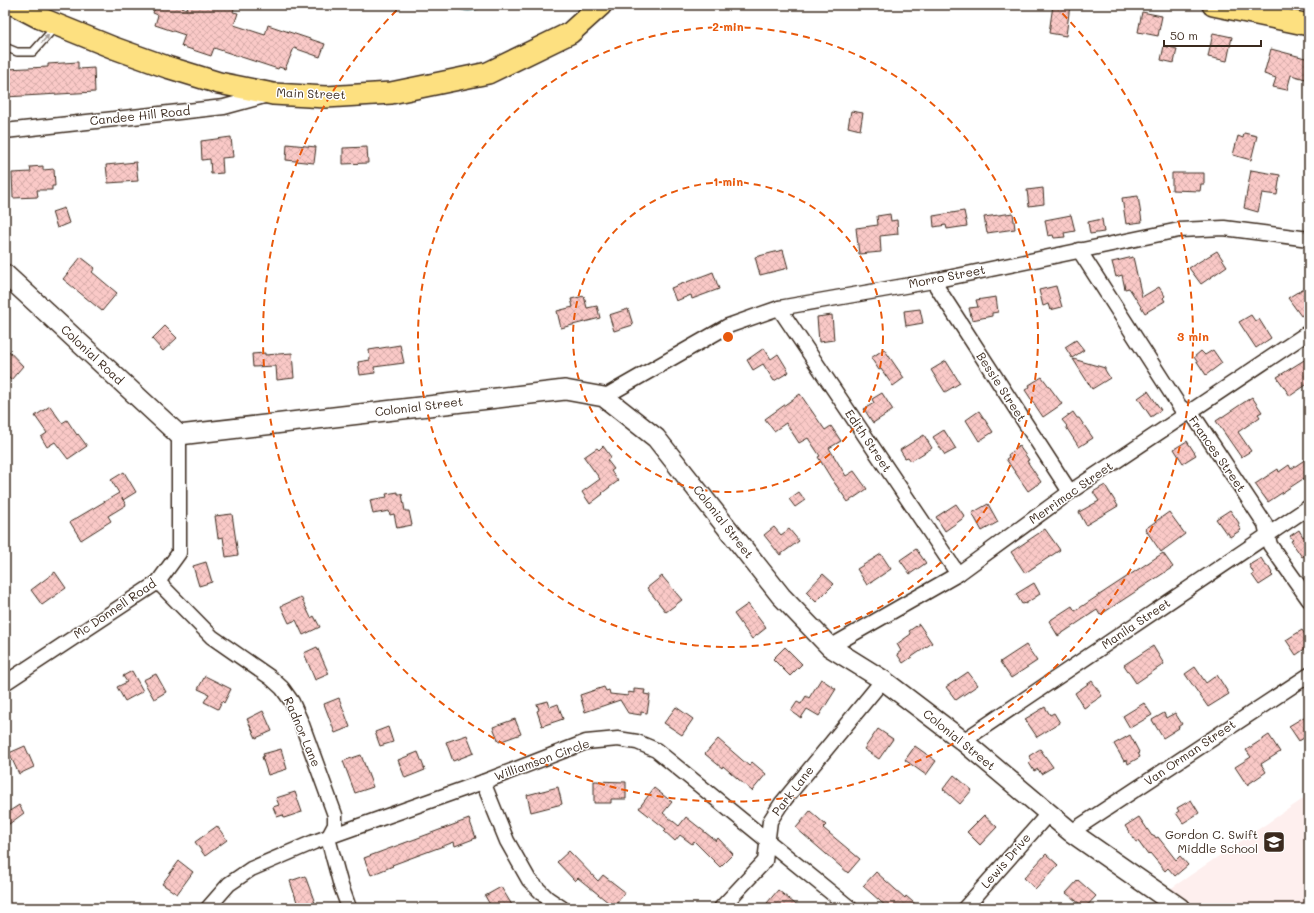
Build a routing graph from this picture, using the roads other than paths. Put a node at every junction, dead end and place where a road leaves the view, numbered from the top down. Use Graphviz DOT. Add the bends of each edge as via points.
graph roads {
  1 [pos="16,5"];
  2 [pos="601,5"];
  3 [pos="1213,5"];
  4 [pos="1278,12"];
  5 [pos="56,25"];
  6 [pos="1309,25"];
  7 [pos="5,47"];
  8 [pos="273,94"];
  9 [pos="5,131"];
  10 [pos="1309,239"];
  11 [pos="1079,250"];
  12 [pos="5,274"];
  13 [pos="933,281"];
  14 [pos="779,308"];
  15 [pos="1309,332"];
  16 [pos="604,397"];
  17 [pos="1188,413"];
  18 [pos="179,435"];
  19 [pos="1070,492"];
  20 [pos="1309,507"];
  21 [pos="1268,535"];
  22 [pos="958,574"];
  23 [pos="158,582"];
  24 [pos="1309,600"];
  25 [pos="830,647"];
  26 [pos="1309,675"];
  27 [pos="883,680"];
  28 [pos="5,683"];
  29 [pos="963,741"];
  30 [pos="483,782"];
  31 [pos="1048,814"];
  32 [pos="1071,832"];
  33 [pos="328,838"];
  34 [pos="768,840"];
  35 [pos="208,908"];
  36 [pos="349,908"];
  37 [pos="562,908"];
  38 [pos="722,908"];
  39 [pos="850,908"];
  40 [pos="965,908"];
  41 [pos="1180,908"];
  1 -- 5 [label="main road, Main Street"];
  2 -- 8 [label="main road, Main Street" via="570,33 488,73 390,93 326,97"];
  3 -- 4 [label="main road"];
  4 -- 6 [label="main road"];
  7 -- 5 [label="lane, one-way" via="17,52 33,52"];
  5 -- 8 [label="main road, Main Street" via="167,67 219,83"];
  8 -- 9 [label="street, Candee Hill Road" via="224,107"];
  10 -- 11 [label="street, Morro Street" via="1224,228 1179,230"];
  11 -- 13 [label="street, Morro Street"];
  11 -- 17 [label="street, Frances Street" via="1180,407"];
  12 -- 18 [label="street, Colonial Road"];
  13 -- 14 [label="street, Morro Street"];
  13 -- 19 [label="street, Bessie Street"];
  14 -- 16 [label="street, Morro Street" via="728,326"];
  14 -- 22 [label="street, Edith Street"];
  15 -- 17 [label="street, Merrimac Street"];
  16 -- 18 [label="street, Colonial Street" via="565,390"];
  16 -- 25 [label="street, Colonial Street" via="656,438 781,596"];
  17 -- 19 [label="street, Merrimac Street"];
  17 -- 21 [label="street, Frances Street" via="1193,416 1265,524"];
  18 -- 23 [label="street, Mc Donnell Road" via="179,553"];
  19 -- 22 [label="street, Merrimac Street"];
  20 -- 21 [label="street, Manila Street"];
  21 -- 24 [label="street, Frances Street" via="1270,545"];
  21 -- 29 [label="street, Manila Street"];
  22 -- 25 [label="street, Merrimac Street"];
  23 -- 28 [label="street, Mc Donnell Road"];
  23 -- 33 [label="street, Radnor Lane" via="212,637 272,678 292,702 335,815 335,826"];
  25 -- 27 [label="street, Colonial Street"];
  26 -- 32 [label="street, Van Orman Street"];
  27 -- 29 [label="street, Colonial Street"];
  27 -- 34 [label="street, Park Lane" via="781,804 770,821"];
  29 -- 31 [label="street, Colonial Street"];
  30 -- 33 [label="street, Williamson Circle"];
  30 -- 34 [label="street, Williamson Circle" via="586,742 618,739 637,742 656,750"];
  30 -- 37 [label="street" via="507,841 529,880 547,898"];
  31 -- 32 [label="street, Colonial Street"];
  31 -- 40 [label="street, Lewis Drive"];
  32 -- 41 [label="street, Colonial Street"];
  33 -- 35 [label="street, Williamson Circle" via="251,869 229,884"];
  33 -- 36 [label="street"];
  34 -- 38 [label="street, Park Lane" via="765,861"];
  34 -- 39 [label="street, Williamson Circle"];
}
